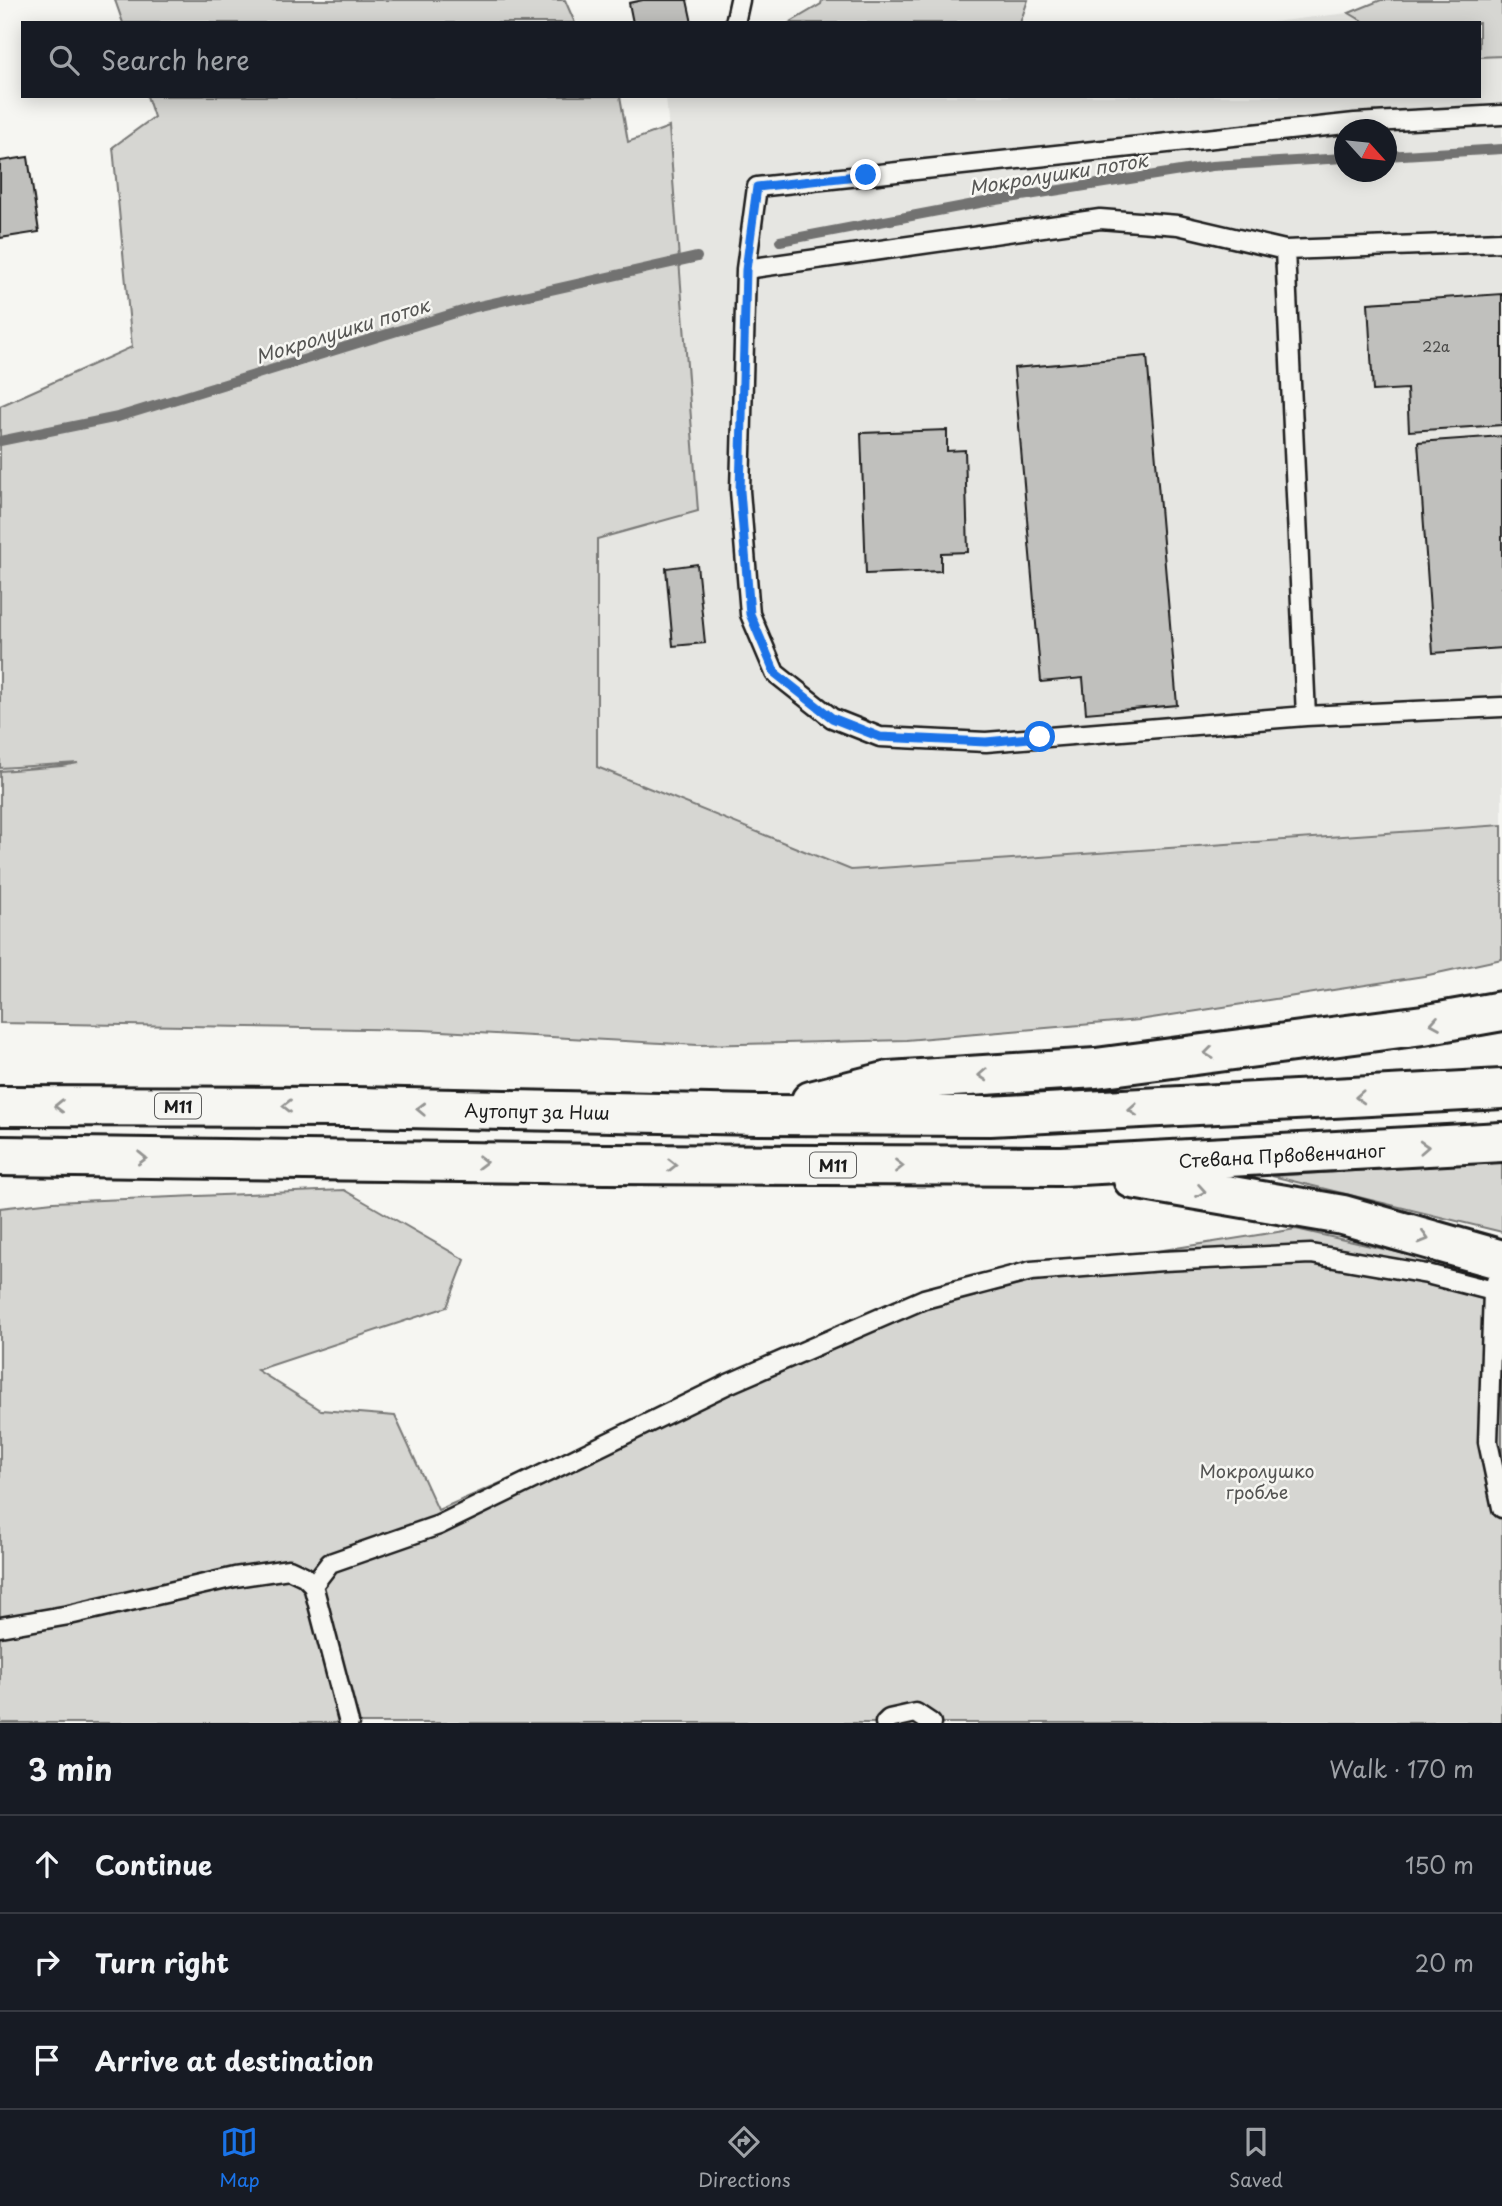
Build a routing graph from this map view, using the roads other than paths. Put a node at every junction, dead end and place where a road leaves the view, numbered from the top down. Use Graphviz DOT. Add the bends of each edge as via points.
graph roads {
  1 [pos="740,0"];
  2 [pos="736,21"];
  3 [pos="1502,115"];
  4 [pos="1502,242"];
  5 [pos="1285,250"];
  6 [pos="746,270"];
  7 [pos="1502,707"];
  8 [pos="1306,716"];
  9 [pos="1502,1012"];
  10 [pos="1502,1089"];
  11 [pos="0,1107"];
  12 [pos="759,1115"];
  13 [pos="1502,1142"];
  14 [pos="0,1156"];
  15 [pos="1062,1166"];
  16 [pos="1499,1271"];
  17 [pos="1502,1508"];
  18 [pos="313,1586"];
  19 [pos="0,1627"];
  20 [pos="349,1723"];
  21 [pos="885,1723"];
  22 [pos="931,1723"];
  1 -- 2 [label="lane"];
  3 -- 6 [label="lane" via="1355,123 757,187"];
  4 -- 5 [label="lane"];
  5 -- 6 [label="lane" via="1178,225 1101,219"];
  5 -- 8 [label="lane"];
  6 -- 8 [label="lane" via="740,491 750,614 775,673 832,718 880,737 986,742"];
  7 -- 8 [label="lane"];
  9 -- 12 [label="highway, one-way" via="1096,1068 889,1081"];
  10 -- 12 [label="highway, Аутопут за Ниш / M11, one-way" via="990,1116"];
  12 -- 11 [label="highway, Аутопут за Ниш / M11, one-way" via="341,1107"];
  15 -- 13 [label="highway, Стевана Првовенчаног / M11, one-way"];
  14 -- 15 [label="highway, M11, one-way"];
  15 -- 16 [label="highway, one-way" via="1343,1215"];
  16 -- 17 [label="lane" via="1488,1442"];
  16 -- 18 [label="lane" via="1427,1274 1311,1254 1163,1261 1031,1271 924,1299 728,1384 439,1525 330,1563"];
  18 -- 19 [label="lane" via="289,1569"];
  18 -- 20 [label="lane"];
  21 -- 22 [label="lane" via="916,1713"];
}
